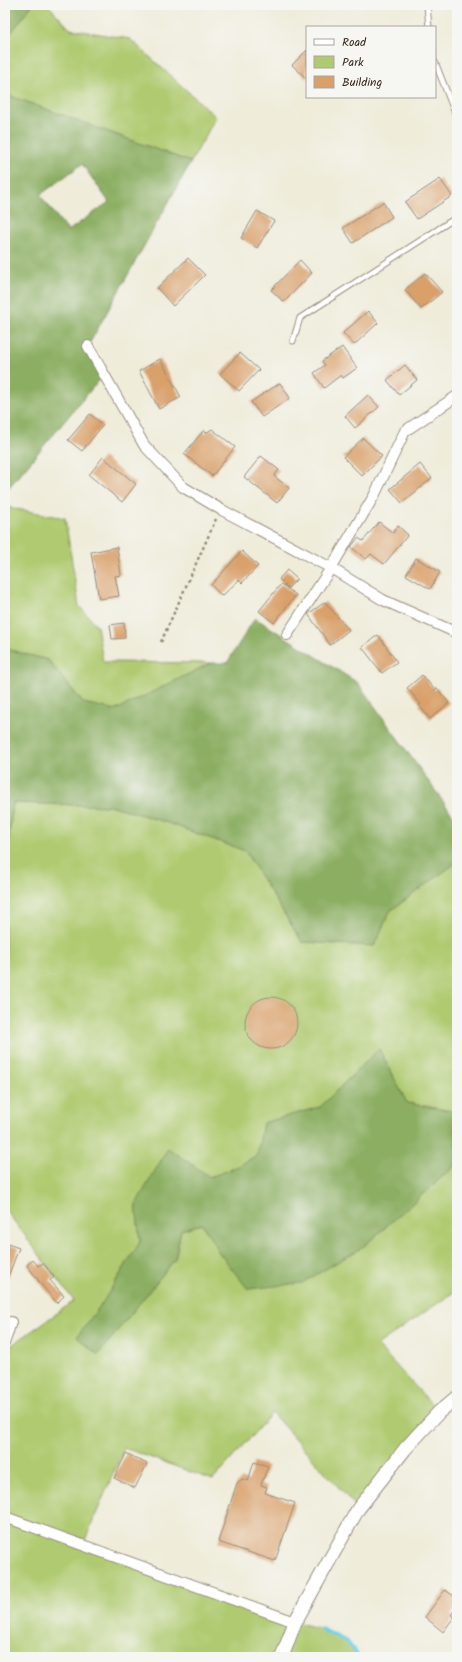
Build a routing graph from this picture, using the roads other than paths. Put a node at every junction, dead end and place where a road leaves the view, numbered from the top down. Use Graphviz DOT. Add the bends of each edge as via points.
graph roads {
  1 [pos="427,5"];
  2 [pos="428,26"];
  3 [pos="436,65"];
  4 [pos="457,118"];
  5 [pos="457,217"];
  6 [pos="293,341"];
  7 [pos="88,346"];
  8 [pos="457,396"];
  9 [pos="331,568"];
  10 [pos="457,632"];
  11 [pos="287,635"];
  12 [pos="11,1322"];
  13 [pos="5,1341"];
  14 [pos="457,1398"];
  15 [pos="5,1517"];
  16 [pos="295,1622"];
  17 [pos="282,1657"];
  1 -- 2 [label="lane"];
  3 -- 4 [label="lane"];
  5 -- 6 [label="lane" via="300,318"];
  7 -- 9 [label="street" via="144,445 183,487"];
  8 -- 9 [label="street" via="404,431 374,496"];
  9 -- 10 [label="street" via="383,600"];
  9 -- 11 [label="street"];
  12 -- 13 [label="street"];
  14 -- 16 [label="street" via="439,1412 405,1449 358,1509"];
  15 -- 16 [label="street"];
  16 -- 17 [label="street"];
}
